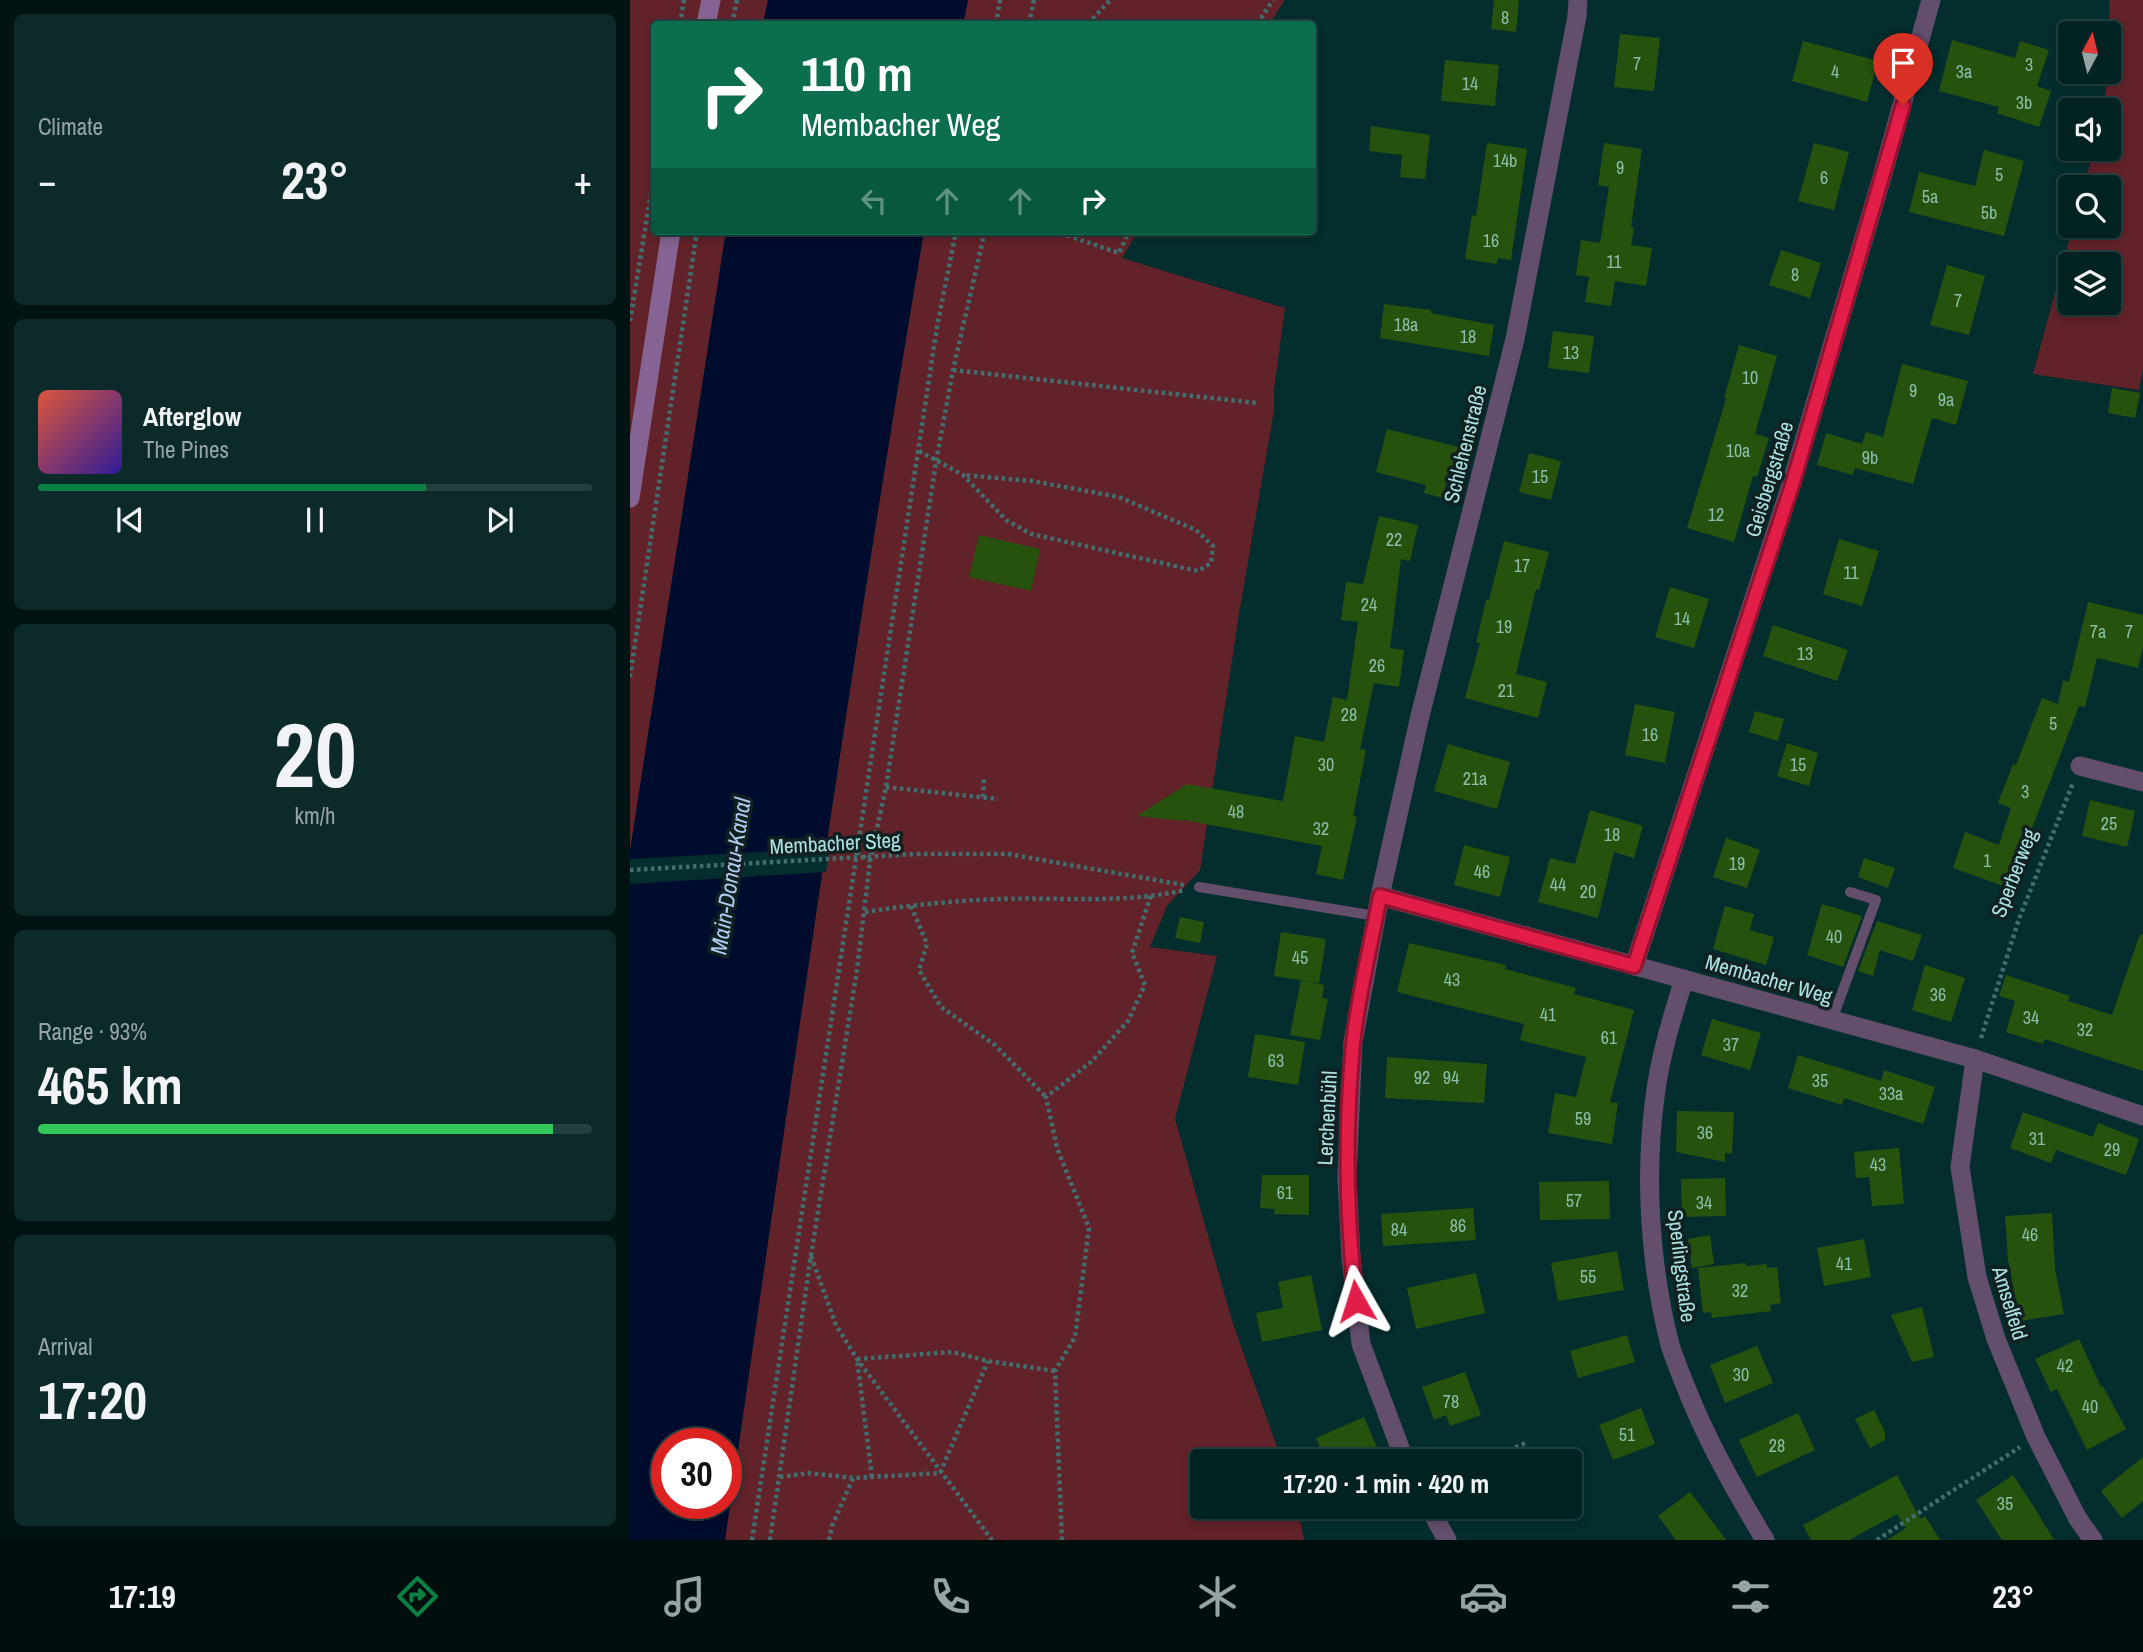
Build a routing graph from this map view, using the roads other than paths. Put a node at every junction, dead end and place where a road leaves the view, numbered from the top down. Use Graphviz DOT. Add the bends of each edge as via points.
graph roads {
  1 [pos="710,0"];
  2 [pos="1577,0"];
  3 [pos="1931,0"];
  4 [pos="706,21"];
  5 [pos="670,235"];
  6 [pos="630,498"];
  7 [pos="2080,766"];
  8 [pos="2143,782"];
  9 [pos="1199,887"];
  10 [pos="1850,892"];
  11 [pos="1380,896"];
  12 [pos="1376,916"];
  13 [pos="1634,966"];
  14 [pos="1684,979"];
  15 [pos="1832,1020"];
  16 [pos="1975,1059"];
  17 [pos="2143,1116"];
  18 [pos="1400,1449"];
  19 [pos="1436,1519"];
  20 [pos="1447,1540"];
  21 [pos="1765,1540"];
  22 [pos="2093,1540"];
  1 -- 4 [label="main road"];
  2 -- 11 [label="street, Schlehenstraße" via="1515,339 1419,720"];
  3 -- 13 [label="street, Geisbergstraße" via="1793,482"];
  5 -- 6 [label="main road"];
  7 -- 8 [label="street"];
  9 -- 12 [label="lane"];
  10 -- 15 [label="lane" via="1875,900"];
  11 -- 12 [label="street, Lerchenbühl"];
  11 -- 13 [label="street, Membacher Weg"];
  12 -- 18 [label="street, Lerchenbühl" via="1353,1042 1347,1177 1361,1344"];
  13 -- 14 [label="street, Membacher Weg"];
  14 -- 15 [label="street, Membacher Weg"];
  14 -- 21 [label="street, Sperlingstraße" via="1667,1032 1655,1097 1650,1178 1655,1265 1670,1346 1699,1420"];
  15 -- 16 [label="street, Membacher Weg"];
  16 -- 17 [label="street, Membacher Weg"];
  16 -- 22 [label="street, Amselfeld" via="1959,1167 1977,1277 1996,1339 2036,1437"];
  19 -- 20 [label="street"];
}
